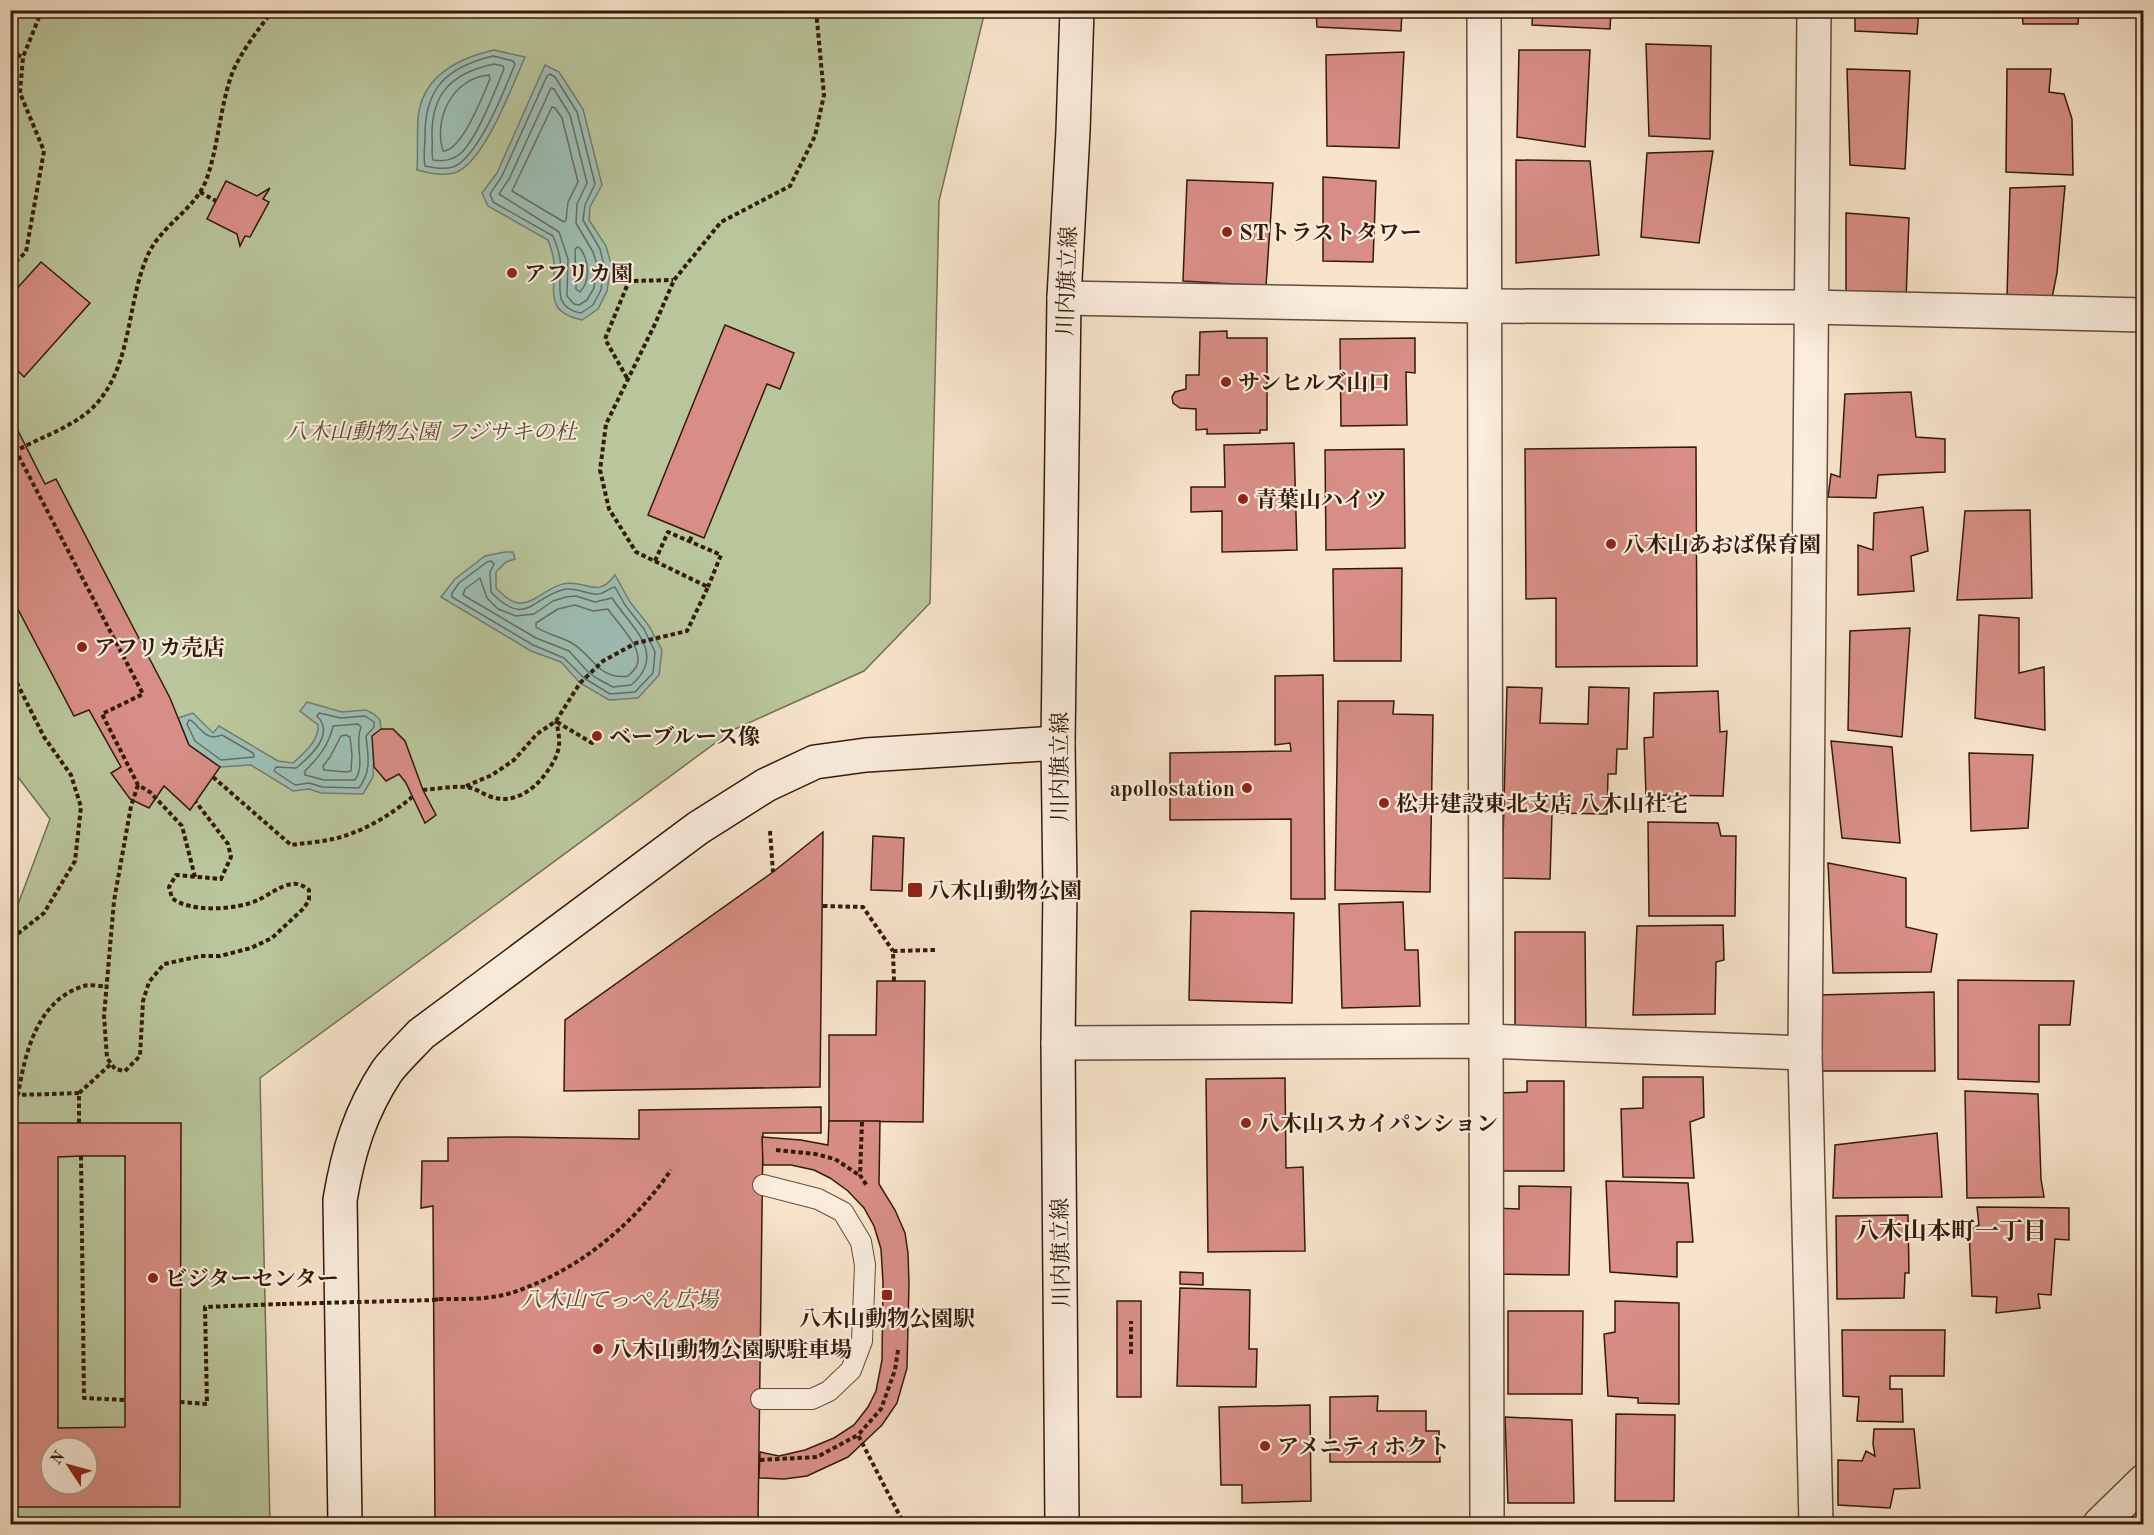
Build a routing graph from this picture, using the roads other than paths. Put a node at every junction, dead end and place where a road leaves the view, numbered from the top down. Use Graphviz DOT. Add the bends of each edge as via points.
graph roads {
  1 [pos="1077,10"];
  2 [pos="1484,10"];
  3 [pos="1814,10"];
  4 [pos="1064,298"];
  5 [pos="1484,306"];
  6 [pos="1810,307"];
  7 [pos="2144,315"];
  8 [pos="1058,743"];
  9 [pos="1486,1041"];
  10 [pos="1058,1043"];
  11 [pos="1805,1053"];
  12 [pos="763,1185"];
  13 [pos="761,1399"];
  14 [pos="2144,1481"];
  15 [pos="345,1524"];
  16 [pos="1062,1524"];
  17 [pos="1487,1524"];
  18 [pos="1816,1524"];
  19 [pos="2100,1524"];
  1 -- 4 [label="street, 川内旗立線"];
  2 -- 5 [label="street"];
  3 -- 6 [label="street"];
  4 -- 5 [label="street"];
  4 -- 8 [label="street, 川内旗立線"];
  5 -- 6 [label="street"];
  5 -- 9 [label="street"];
  6 -- 7 [label="street"];
  6 -- 11 [label="street"];
  8 -- 10 [label="street, 川内旗立線"];
  8 -- 15 [label="street" via="866,754 815,762 766,785 698,828 421,1034 408,1048 388,1070 362,1115 348,1157 340,1200"];
  9 -- 10 [label="street"];
  9 -- 11 [label="street"];
  9 -- 17 [label="street"];
  10 -- 16 [label="street, 川内旗立線"];
  11 -- 18 [label="street"];
  12 -- 13 [label="lane" via="818,1199 843,1212 861,1242 865,1265 862,1341 851,1370 829,1391 812,1399"];
  14 -- 19 [label="street"];
}
